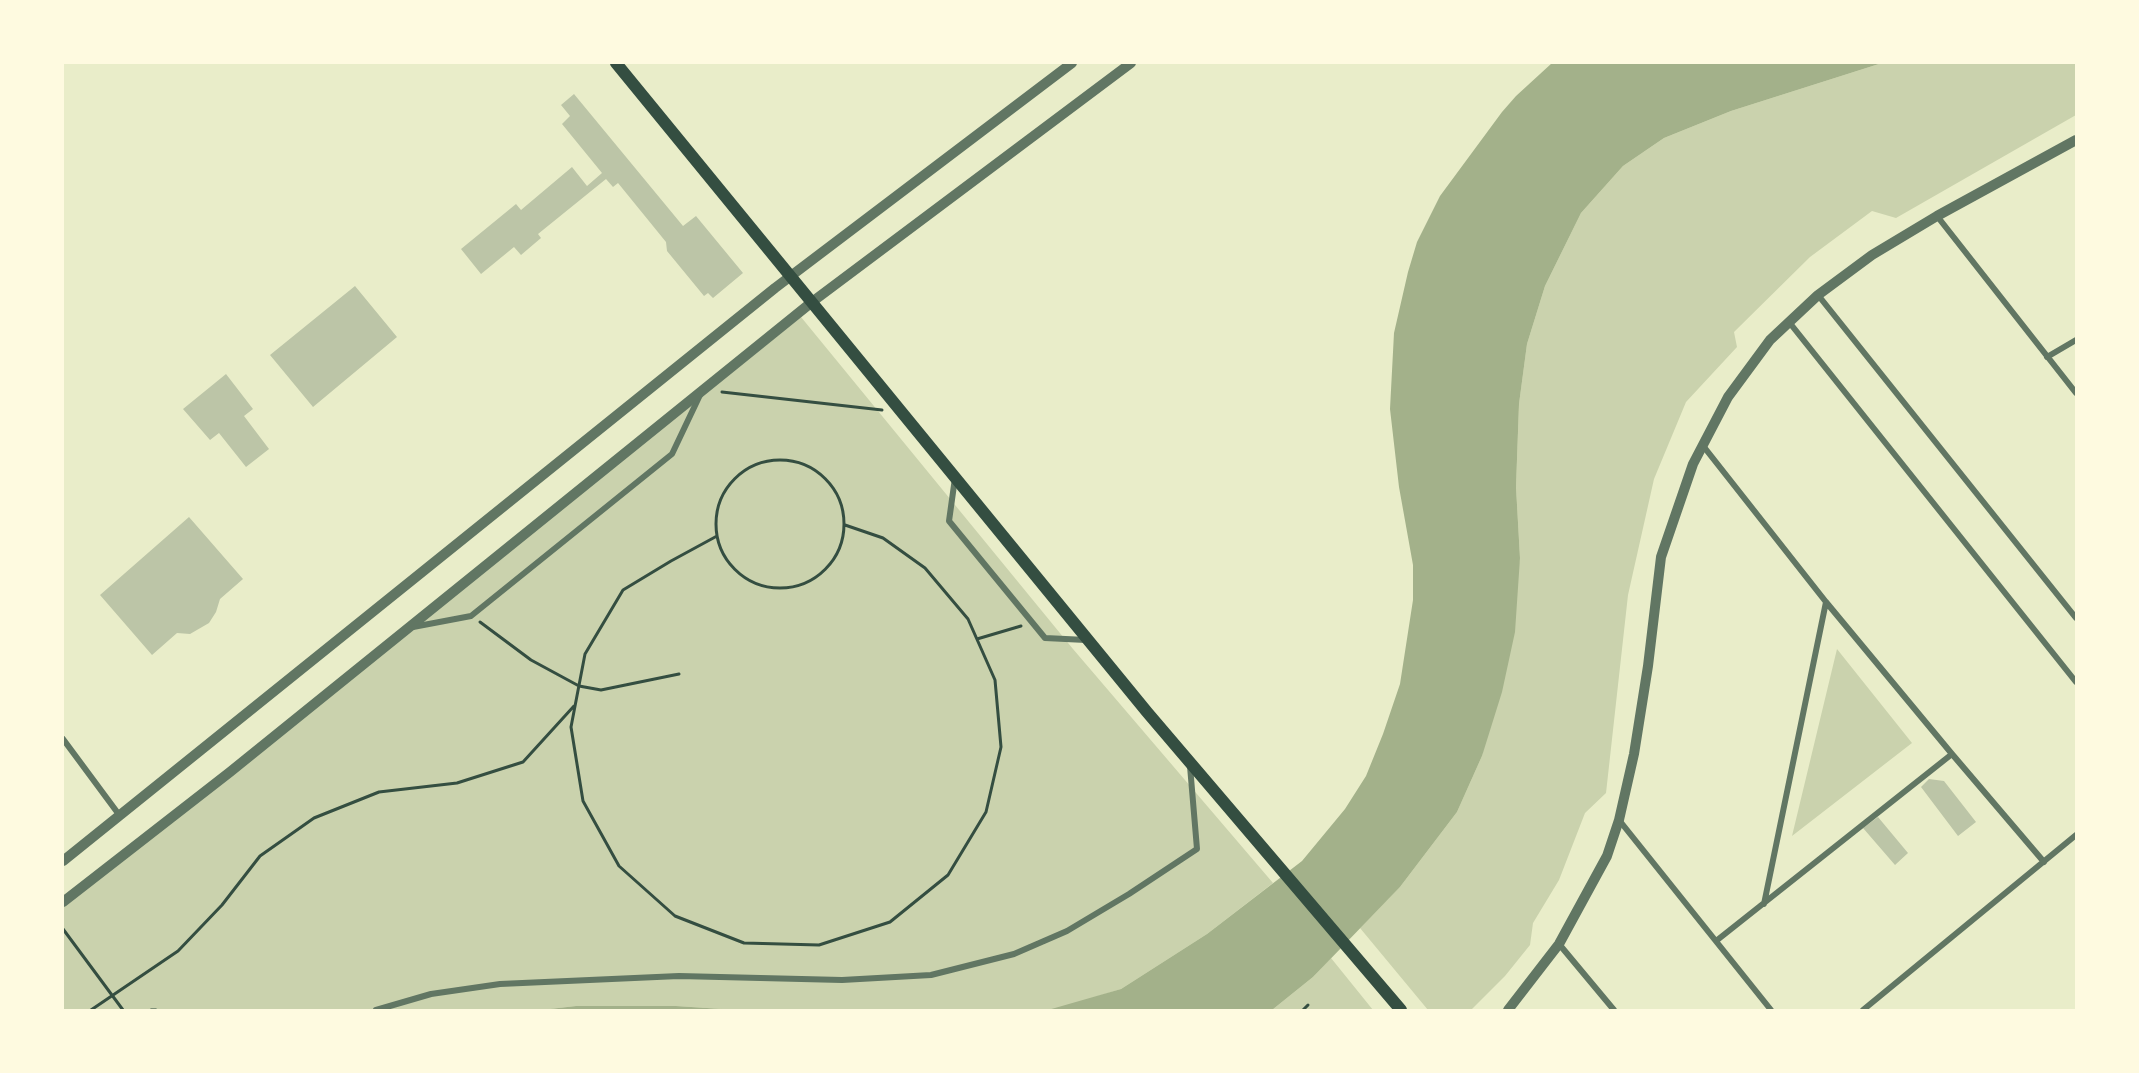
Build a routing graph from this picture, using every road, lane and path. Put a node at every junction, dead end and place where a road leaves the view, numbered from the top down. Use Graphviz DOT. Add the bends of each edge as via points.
graph roads {
  1 [pos="616,63"];
  2 [pos="1072,63"];
  3 [pos="1131,63"];
  4 [pos="2076,140"];
  5 [pos="1937,216"];
  6 [pos="790,276"];
  7 [pos="1818,295"];
  8 [pos="812,302"];
  9 [pos="1789,322"];
  10 [pos="2076,340"];
  11 [pos="2047,357"];
  12 [pos="702,390"];
  13 [pos="2076,393"];
  14 [pos="902,412"];
  15 [pos="1704,447"];
  16 [pos="955,477"];
  17 [pos="845,525"];
  18 [pos="717,536"];
  19 [pos="1826,602"];
  20 [pos="471,616"];
  21 [pos="2076,618"];
  22 [pos="1032,622"];
  23 [pos="407,629"];
  24 [pos="977,639"];
  25 [pos="1088,640"];
  26 [pos="679,674"];
  27 [pos="2076,682"];
  28 [pos="579,686"];
  29 [pos="575,704"];
  30 [pos="63,739"];
  31 [pos="1952,754"];
  32 [pos="1190,763"];
  33 [pos="120,816"];
  34 [pos="1618,820"];
  35 [pos="2076,835"];
  36 [pos="65,857"];
  37 [pos="2044,862"];
  38 [pos="63,902"];
  39 [pos="1764,904"];
  40 [pos="63,929"];
  41 [pos="1716,941"];
  42 [pos="1559,944"];
  43 [pos="112,995"];
  44 [pos="1308,1005"];
  45 [pos="91,1010"];
  46 [pos="123,1010"];
  47 [pos="151,1010"];
  48 [pos="156,1010"];
  49 [pos="376,1010"];
  50 [pos="1303,1010"];
  51 [pos="1401,1010"];
  52 [pos="1508,1010"];
  53 [pos="1614,1010"];
  54 [pos="1771,1010"];
  55 [pos="1863,1010"];
  1 -- 6 [label="main road"];
  2 -- 6 [label="street"];
  3 -- 8 [label="street"];
  4 -- 5 [label="street"];
  5 -- 7 [label="street" via="1872,255"];
  5 -- 11 [label="street"];
  6 -- 8 [label="main road"];
  6 -- 33 [label="street"];
  7 -- 9 [label="street"];
  7 -- 21 [label="street"];
  8 -- 12 [label="street"];
  8 -- 14 [label="main road"];
  9 -- 15 [label="street" via="1770,340 1728,397"];
  9 -- 27 [label="street"];
  10 -- 11 [label="street"];
  11 -- 13 [label="street"];
  12 -- 14 [label="path"];
  12 -- 20 [label="street" via="672,454"];
  12 -- 23 [label="street"];
  14 -- 16 [label="main road"];
  15 -- 19 [label="street"];
  15 -- 34 [label="street" via="1693,464 1661,557 1636,743"];
  16 -- 22 [label="street" via="949,521"];
  16 -- 25 [label="main road"];
  17 -- 18 [label="path" via="842,544 833,562 819,577 801,586 780,589 758,585 739,574 725,557"];
  17 -- 18 [label="path" via="842,504 833,485 800,462 778,459 756,463 737,475 723,492 716,514"];
  17 -- 24 [label="path" via="883,538 925,568 968,619"];
  18 -- 28 [label="path" via="623,590 585,654"];
  19 -- 31 [label="street"];
  19 -- 39 [label="street"];
  20 -- 23 [label="street"];
  20 -- 28 [label="path" via="531,660"];
  22 -- 24 [label="path"];
  22 -- 25 [label="street" via="1045,638"];
  23 -- 38 [label="street"];
  24 -- 29 [label="path" via="995,680 1001,747 986,812 948,875 890,922 819,945 744,943 675,916 619,866 583,801 571,727"];
  25 -- 32 [label="main road"];
  26 -- 28 [label="path" via="601,690"];
  28 -- 29 [label="path"];
  29 -- 43 [label="path" via="523,762 457,783 379,792 314,818 260,856 222,905 178,951"];
  30 -- 33 [label="street"];
  31 -- 37 [label="street"];
  31 -- 39 [label="street"];
  32 -- 49 [label="street" via="1197,849 1067,931 1014,954 931,975 842,980 679,976 500,984 431,994"];
  32 -- 51 [label="main road"];
  33 -- 36 [label="street"];
  34 -- 41 [label="street"];
  34 -- 42 [label="street" via="1607,856"];
  35 -- 37 [label="street"];
  37 -- 55 [label="street"];
  39 -- 41 [label="street"];
  40 -- 43 [label="path"];
  41 -- 54 [label="street"];
  42 -- 52 [label="street"];
  42 -- 53 [label="street"];
  43 -- 45 [label="path"];
  43 -- 46 [label="path"];
  44 -- 50 [label="path"];
  47 -- 48 [label="path"];
}
